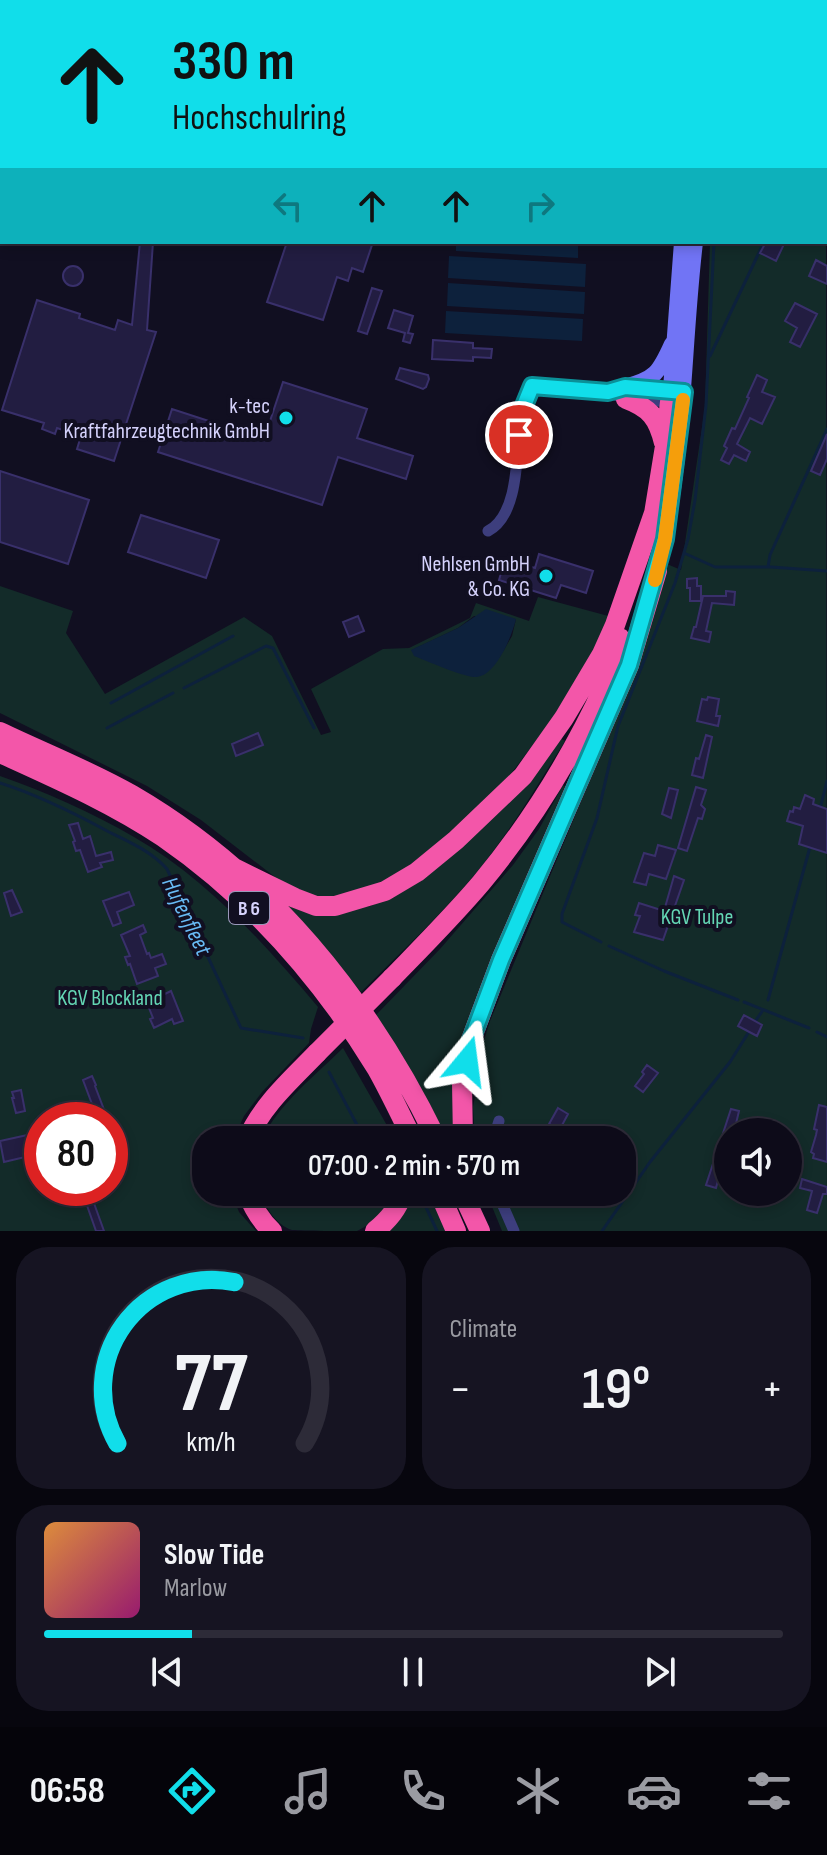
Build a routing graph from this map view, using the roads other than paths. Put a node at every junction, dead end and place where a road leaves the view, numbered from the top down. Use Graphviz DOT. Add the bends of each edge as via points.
graph roads {
  1 [pos="682,244"];
  2 [pos="695,244"];
  3 [pos="676,336"];
  4 [pos="620,393"];
  5 [pos="677,397"];
  6 [pos="665,446"];
  7 [pos="654,513"];
  8 [pos="488,531"];
  9 [pos="657,571"];
  10 [pos="606,683"];
  11 [pos="0,732"];
  12 [pos="0,753"];
  13 [pos="0,765"];
  14 [pos="84,792"];
  15 [pos="232,867"];
  16 [pos="499,1121"];
  17 [pos="254,1126"];
  18 [pos="405,1126"];
  19 [pos="430,1126"];
  20 [pos="463,1126"];
  21 [pos="497,1126"];
  22 [pos="253,1206"];
  23 [pos="397,1206"];
  24 [pos="445,1206"];
  25 [pos="468,1206"];
  26 [pos="479,1206"];
  27 [pos="503,1206"];
  28 [pos="272,1231"];
  29 [pos="375,1231"];
  30 [pos="456,1231"];
  31 [pos="480,1231"];
  32 [pos="487,1231"];
  33 [pos="514,1231"];
  1 -- 3 [label="street"];
  2 -- 5 [label="street"];
  3 -- 4 [label="street" via="655,373"];
  3 -- 5 [label="street"];
  4 -- 5 [label="street"];
  4 -- 6 [label="highway" via="651,413"];
  4 -- 8 [label="street" via="532,386 521,413 510,500 497,527"];
  5 -- 6 [label="highway"];
  5 -- 9 [label="street" via="665,539"];
  6 -- 7 [label="highway"];
  7 -- 10 [label="highway" via="644,568"];
  7 -- 15 [label="highway" via="615,625 564,718 523,776 456,840 385,891 335,906 316,906"];
  9 -- 10 [label="highway"];
  9 -- 20 [label="highway" via="629,665 471,1040 462,1083"];
  10 -- 17 [label="highway, bridge" via="561,771 513,843 461,906 271,1101"];
  11 -- 15 [label="highway, B 6" via="130,794"];
  12 -- 14 [label="highway, B 6"];
  13 -- 14 [label="highway"];
  14 -- 18 [label="highway, B 6" via="203,867 272,930 359,1042"];
  15 -- 19 [label="highway, B 6" via="353,996"];
  16 -- 21 [label="street"];
  22 -- 28 [label="highway"];
  23 -- 29 [label="highway"];
  24 -- 30 [label="highway"];
  25 -- 31 [label="highway"];
  26 -- 32 [label="highway"];
  27 -- 33 [label="street"];
}
